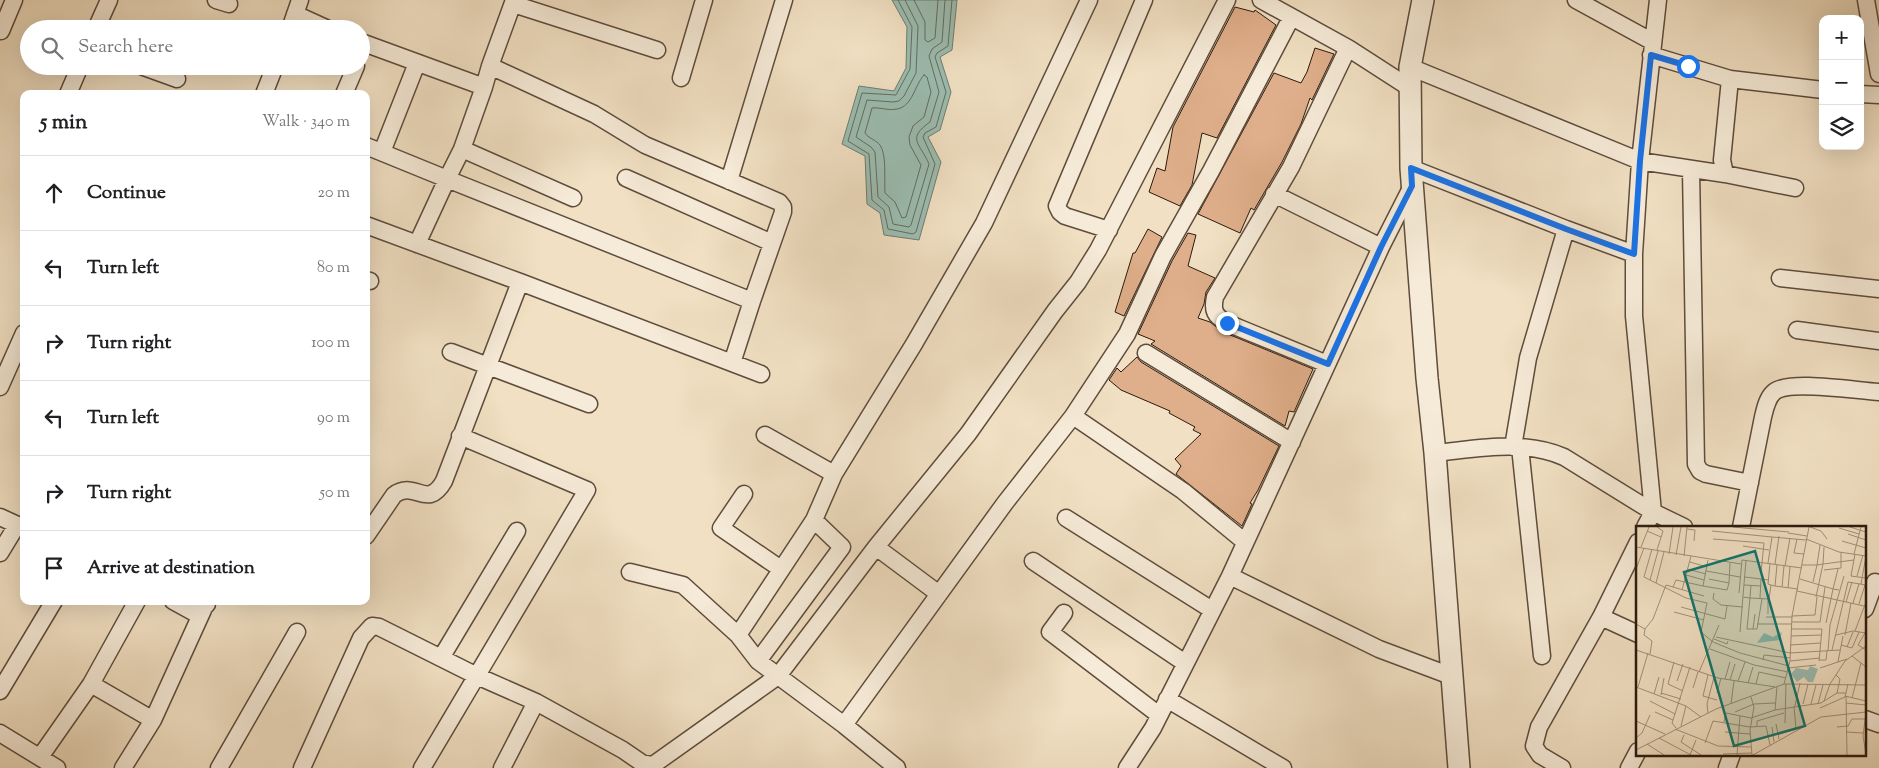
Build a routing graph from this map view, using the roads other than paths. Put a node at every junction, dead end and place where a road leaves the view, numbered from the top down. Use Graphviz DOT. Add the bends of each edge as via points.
graph roads {
  1 [pos="14,0"];
  2 [pos="109,0"];
  3 [pos="704,0"];
  4 [pos="784,0"];
  5 [pos="1089,0"];
  6 [pos="1144,0"];
  7 [pos="1227,0"];
  8 [pos="1261,0"];
  9 [pos="1423,0"];
  10 [pos="1576,0"];
  11 [pos="1658,0"];
  12 [pos="1866,0"];
  13 [pos="514,2"];
  14 [pos="295,14"];
  15 [pos="1291,18"];
  16 [pos="100,20"];
  17 [pos="308,20"];
  18 [pos="1,31"];
  19 [pos="370,48"];
  20 [pos="1348,48"];
  21 [pos="1652,48"];
  22 [pos="657,50"];
  23 [pos="417,63"];
  24 [pos="490,66"];
  25 [pos="1410,67"];
  26 [pos="1879,74"];
  27 [pos="76,75"];
  28 [pos="166,75"];
  29 [pos="271,75"];
  30 [pos="352,75"];
  31 [pos="681,78"];
  32 [pos="177,79"];
  33 [pos="1730,79"];
  34 [pos="484,87"];
  35 [pos="1410,88"];
  36 [pos="70,90"];
  37 [pos="266,90"];
  38 [pos="346,90"];
  39 [pos="1819,90"];
  40 [pos="1864,94"];
  41 [pos="1879,95"];
  42 [pos="370,148"];
  43 [pos="462,149"];
  44 [pos="382,152"];
  45 [pos="1640,161"];
  46 [pos="1691,169"];
  47 [pos="1725,174"];
  48 [pos="1412,177"];
  49 [pos="626,178"];
  50 [pos="447,179"];
  51 [pos="729,181"];
  52 [pos="1795,188"];
  53 [pos="1274,194"];
  54 [pos="573,198"];
  55 [pos="370,226"];
  56 [pos="1566,229"];
  57 [pos="1109,230"];
  58 [pos="772,243"];
  59 [pos="417,244"];
  60 [pos="1381,247"];
  61 [pos="1634,254"];
  62 [pos="1780,278"];
  63 [pos="520,282"];
  64 [pos="1879,289"];
  65 [pos="752,301"];
  66 [pos="1797,330"];
  67 [pos="1879,341"];
  68 [pos="20,342"];
  69 [pos="451,352"];
  70 [pos="1146,353"];
  71 [pos="732,363"];
  72 [pos="1328,364"];
  73 [pos="489,366"];
  74 [pos="761,374"];
  75 [pos="0,387"];
  76 [pos="1879,392"];
  77 [pos="589,404"];
  78 [pos="1073,416"];
  79 [pos="765,435"];
  80 [pos="460,436"];
  81 [pos="1292,442"];
  82 [pos="1516,447"];
  83 [pos="1435,452"];
  84 [pos="834,474"];
  85 [pos="1750,483"];
  86 [pos="744,494"];
  87 [pos="1653,512"];
  88 [pos="0,517"];
  89 [pos="1066,518"];
  90 [pos="814,520"];
  91 [pos="20,526"];
  92 [pos="1646,526"];
  93 [pos="1682,526"];
  94 [pos="1741,526"];
  95 [pos="370,530"];
  96 [pos="517,531"];
  97 [pos="1245,542"];
  98 [pos="1636,546"];
  99 [pos="876,547"];
  100 [pos="0,553"];
  101 [pos="1033,561"];
  102 [pos="781,570"];
  103 [pos="630,572"];
  104 [pos="1230,576"];
  105 [pos="1873,581"];
  106 [pos="939,594"];
  107 [pos="52,605"];
  108 [pos="135,605"];
  109 [pos="180,605"];
  110 [pos="206,605"];
  111 [pos="1866,606"];
  112 [pos="1212,610"];
  113 [pos="1064,613"];
  114 [pos="1601,617"];
  115 [pos="297,632"];
  116 [pos="1636,633"];
  117 [pos="738,635"];
  118 [pos="1542,656"];
  119 [pos="441,658"];
  120 [pos="758,660"];
  121 [pos="1185,663"];
  122 [pos="477,676"];
  123 [pos="778,676"];
  124 [pos="1451,676"];
  125 [pos="91,684"];
  126 [pos="0,691"];
  127 [pos="1167,699"];
  128 [pos="536,702"];
  129 [pos="1159,716"];
  130 [pos="1866,719"];
  131 [pos="154,720"];
  132 [pos="1879,724"];
  133 [pos="844,725"];
  134 [pos="0,733"];
  135 [pos="1636,755"];
  136 [pos="1731,756"];
  137 [pos="40,757"];
  138 [pos="1135,765"];
  139 [pos="57,768"];
  140 [pos="123,768"];
  141 [pos="219,768"];
  142 [pos="302,768"];
  143 [pos="422,768"];
  144 [pos="502,768"];
  145 [pos="897,768"];
  146 [pos="1283,768"];
  147 [pos="1458,768"];
  148 [pos="1562,768"];
  149 [pos="1629,768"];
  150 [pos="1727,768"];
  1 -- 18 [label="street"];
  2 -- 16 [label="street"];
  3 -- 31 [label="street"];
  4 -- 51 [label="street"];
  5 -- 84 [label="street" via="984,223"];
  6 -- 57 [label="street" via="1057,206 1065,216"];
  7 -- 57 [label="street"];
  8 -- 15 [label="street"];
  9 -- 25 [label="street"];
  10 -- 21 [label="street"];
  11 -- 21 [label="street"];
  12 -- 26 [label="street"];
  13 -- 22 [label="street"];
  13 -- 24 [label="street"];
  14 -- 17 [label="street"];
  15 -- 20 [label="street"];
  15 -- 78 [label="street" via="1163,256 1127,334"];
  19 -- 23 [label="street"];
  20 -- 35 [label="street"];
  20 -- 53 [label="street" via="1291,167"];
  21 -- 33 [label="street"];
  21 -- 45 [label="street"];
  23 -- 34 [label="street"];
  23 -- 44 [label="street"];
  24 -- 34 [label="street"];
  24 -- 51 [label="street" via="594,114 646,145"];
  25 -- 35 [label="street"];
  25 -- 45 [label="street"];
  27 -- 36 [label="street"];
  28 -- 32 [label="street"];
  29 -- 37 [label="street"];
  30 -- 38 [label="street"];
  33 -- 39 [label="street"];
  33 -- 47 [label="street" via="1722,160"];
  34 -- 43 [label="street"];
  35 -- 48 [label="street"];
  40 -- 41 [label="street"];
  42 -- 44 [label="street"];
  43 -- 50 [label="street"];
  43 -- 54 [label="street"];
  44 -- 50 [label="street"];
  45 -- 46 [label="street"];
  45 -- 61 [label="street"];
  46 -- 47 [label="street"];
  46 -- 85 [label="street" via="1696,464 1706,474"];
  47 -- 52 [label="street"];
  48 -- 56 [label="street"];
  48 -- 60 [label="street"];
  48 -- 83 [label="street"];
  49 -- 58 [label="street"];
  50 -- 59 [label="street"];
  50 -- 65 [label="street"];
  51 -- 58 [label="street" via="774,199 783,207"];
  53 -- 60 [label="street"];
  53 -- 72 [label="street" via="1215,297 1213,307 1217,317 1227,323"];
  55 -- 59 [label="street"];
  56 -- 61 [label="street"];
  56 -- 82 [label="street" via="1528,358"];
  57 -- 99 [label="street" via="1078,282 968,434"];
  58 -- 65 [label="street"];
  59 -- 63 [label="street"];
  60 -- 72 [label="street"];
  61 -- 87 [label="street" via="1634,316"];
  62 -- 64 [label="street"];
  63 -- 71 [label="street"];
  63 -- 73 [label="street"];
  65 -- 71 [label="street"];
  66 -- 67 [label="street"];
  68 -- 75 [label="street"];
  69 -- 73 [label="street"];
  70 -- 81 [label="street"];
  71 -- 74 [label="street"];
  72 -- 81 [label="street"];
  73 -- 77 [label="street"];
  73 -- 80 [label="street"];
  76 -- 85 [label="street" via="1798,386 1772,393 1766,404"];
  78 -- 97 [label="street" via="1183,491"];
  78 -- 106 [label="street" via="1005,502"];
  79 -- 84 [label="street"];
  80 -- 95 [label="street" via="439,490 427,495 400,490"];
  80 -- 122 [label="street" via="587,490"];
  81 -- 97 [label="street"];
  82 -- 83 [label="street"];
  82 -- 87 [label="street" via="1548,450 1564,457"];
  82 -- 118 [label="street"];
  83 -- 124 [label="street"];
  84 -- 90 [label="street"];
  85 -- 94 [label="street"];
  86 -- 102 [label="street" via="721,528"];
  87 -- 92 [label="street"];
  87 -- 93 [label="street"];
  88 -- 91 [label="street"];
  89 -- 112 [label="street"];
  90 -- 102 [label="street"];
  90 -- 120 [label="street" via="842,547"];
  91 -- 100 [label="street"];
  96 -- 119 [label="street"];
  97 -- 104 [label="street"];
  98 -- 114 [label="street"];
  99 -- 106 [label="street"];
  99 -- 123 [label="street"];
  101 -- 121 [label="street"];
  102 -- 117 [label="street"];
  103 -- 117 [label="street" via="683,585"];
  104 -- 112 [label="street"];
  104 -- 124 [label="street" via="1379,649"];
  105 -- 111 [label="street"];
  106 -- 133 [label="street"];
  107 -- 126 [label="street"];
  108 -- 125 [label="street"];
  109 -- 110 [label="street" via="198,613"];
  110 -- 131 [label="street"];
  112 -- 121 [label="street"];
  113 -- 129 [label="street" via="1050,632"];
  114 -- 116 [label="street"];
  114 -- 148 [label="street" via="1539,727 1534,746 1540,755"];
  115 -- 141 [label="street"];
  117 -- 120 [label="street"];
  119 -- 122 [label="street"];
  119 -- 142 [label="street" via="372,626 361,638"];
  120 -- 123 [label="street"];
  121 -- 127 [label="street"];
  122 -- 128 [label="street"];
  122 -- 143 [label="street"];
  123 -- 128 [label="street" via="653,765 642,763"];
  123 -- 133 [label="street"];
  124 -- 147 [label="street"];
  125 -- 131 [label="street"];
  125 -- 137 [label="street"];
  127 -- 129 [label="street"];
  127 -- 146 [label="street"];
  128 -- 144 [label="street"];
  129 -- 138 [label="street"];
  130 -- 132 [label="street"];
  131 -- 140 [label="street"];
  133 -- 145 [label="street"];
  134 -- 137 [label="street"];
  135 -- 149 [label="street"];
  136 -- 150 [label="street"];
  137 -- 139 [label="street"];
}
